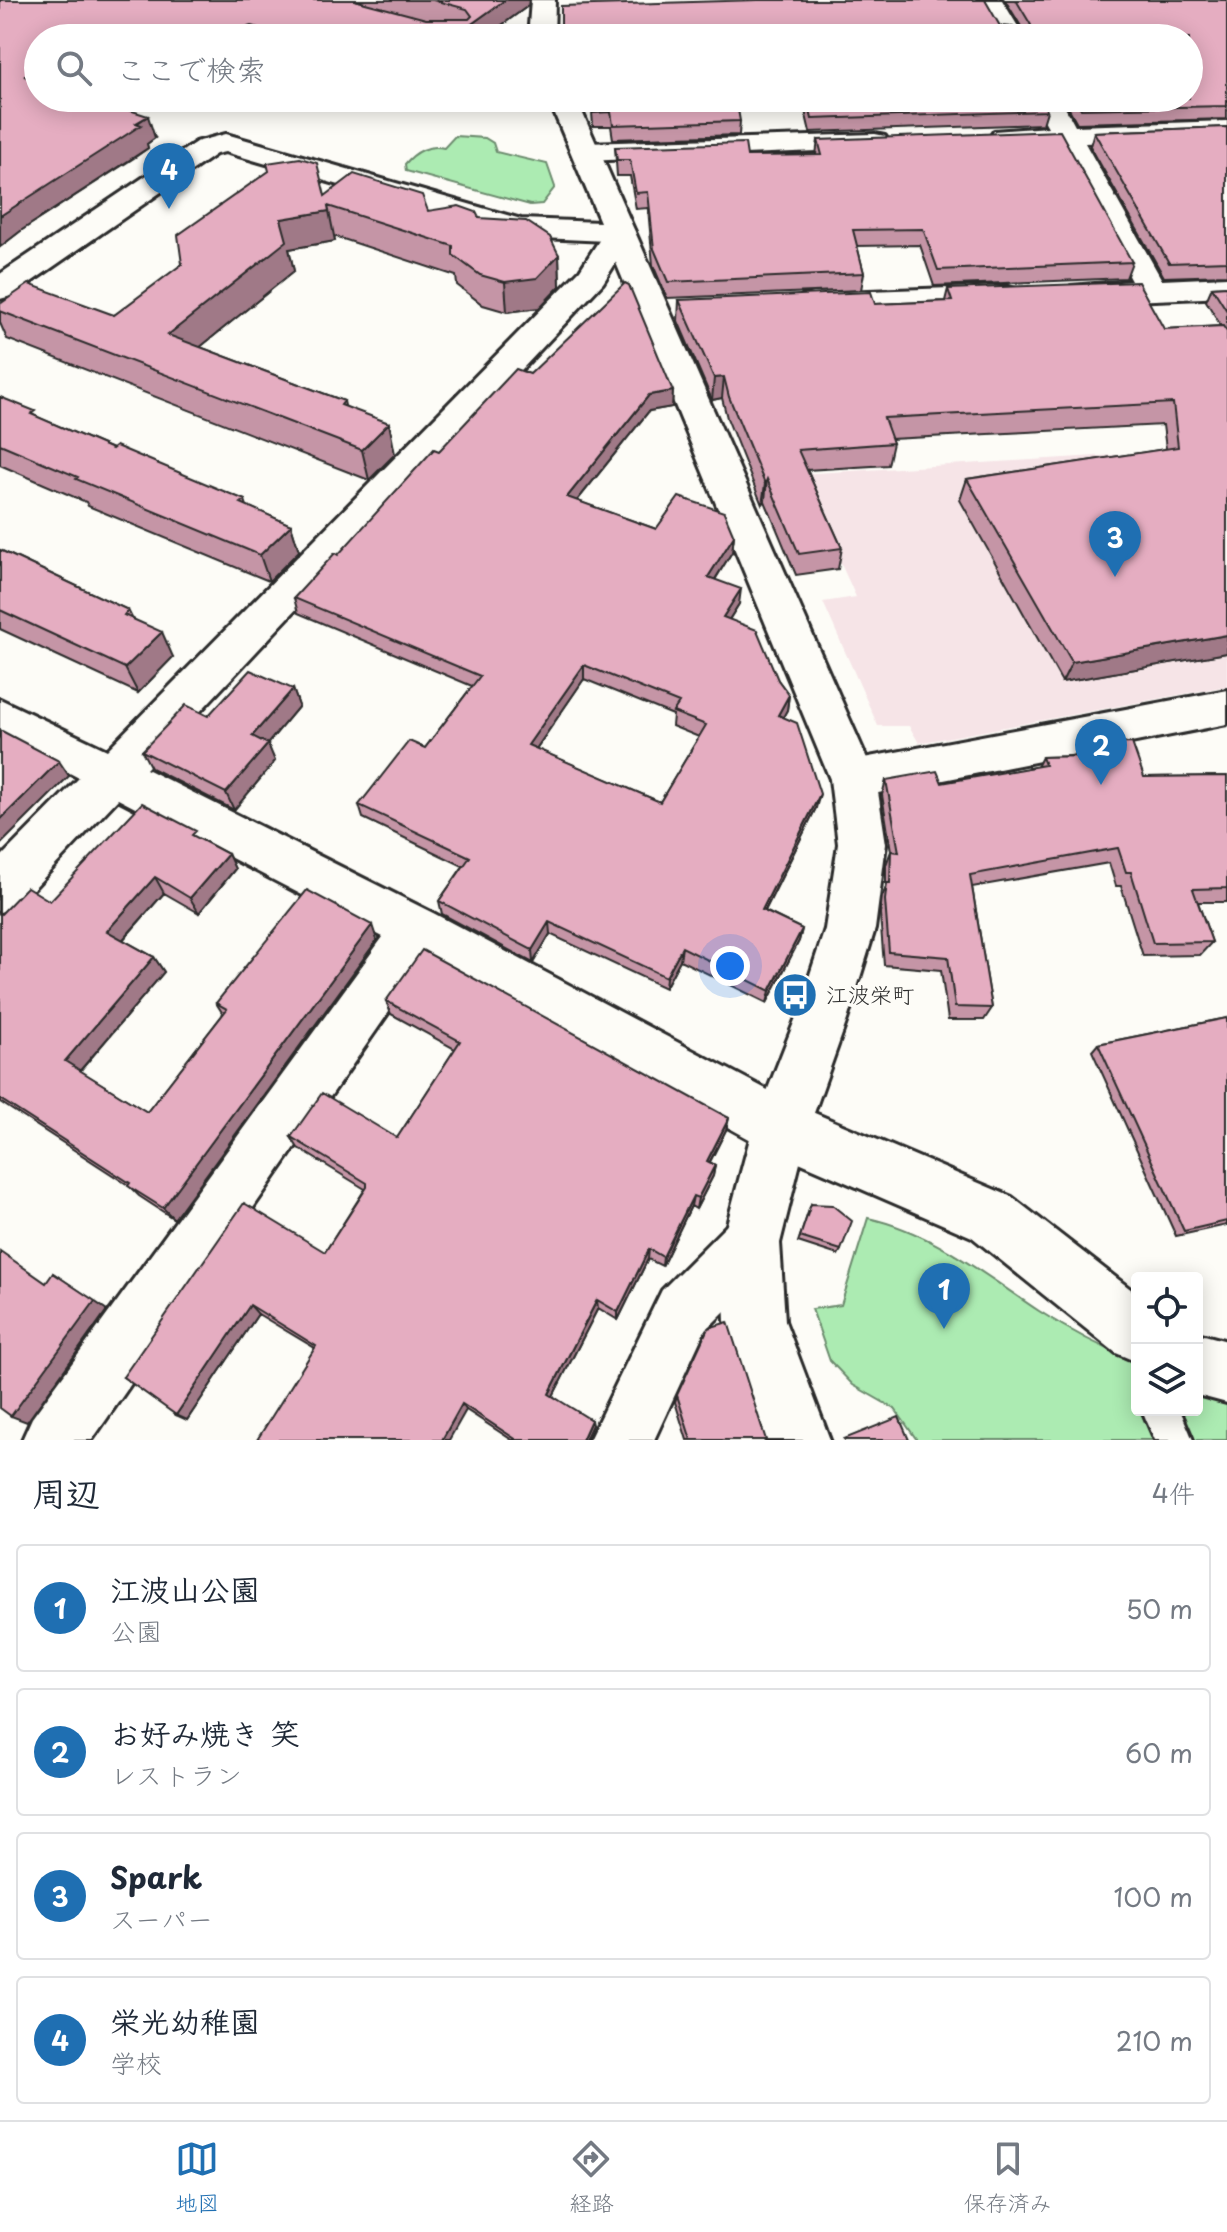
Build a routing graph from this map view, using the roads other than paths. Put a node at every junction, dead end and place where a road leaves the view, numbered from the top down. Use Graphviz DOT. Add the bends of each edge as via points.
graph roads {
  1 [pos="990,0"];
  2 [pos="537,4"];
  3 [pos="573,9"];
  4 [pos="539,24"];
  5 [pos="1004,24"];
  6 [pos="568,112"];
  7 [pos="1054,112"];
  8 [pos="1227,129"];
  9 [pos="1068,135"];
  10 [pos="974,138"];
  11 [pos="897,141"];
  12 [pos="586,152"];
  13 [pos="620,232"];
  14 [pos="1227,287"];
  15 [pos="0,289"];
  16 [pos="1152,290"];
  17 [pos="779,305"];
  18 [pos="1227,707"];
  19 [pos="0,716"];
  20 [pos="113,773"];
  21 [pos="853,779"];
  22 [pos="0,891"];
  23 [pos="417,930"];
  24 [pos="781,1127"];
  25 [pos="751,1243"];
  26 [pos="1131,1327"];
  27 [pos="1203,1366"];
  28 [pos="1227,1372"];
  29 [pos="1164,1416"];
  30 [pos="54,1440"];
  31 [pos="621,1440"];
  32 [pos="798,1440"];
  33 [pos="1174,1440"];
  1 -- 5 [label="street"];
  2 -- 3 [label="street"];
  2 -- 4 [label="street"];
  6 -- 12 [label="street"];
  7 -- 9 [label="street"];
  8 -- 9 [label="street"];
  9 -- 10 [label="street"];
  9 -- 16 [label="street"];
  11 -- 12 [label="street"];
  12 -- 13 [label="street"];
  13 -- 15 [label="street" via="519,228 226,143 206,148"];
  13 -- 20 [label="street" via="592,276"];
  13 -- 21 [label="street" via="670,309"];
  14 -- 16 [label="street"];
  16 -- 17 [label="street"];
  18 -- 21 [label="street"];
  19 -- 20 [label="street"];
  20 -- 22 [label="street"];
  20 -- 23 [label="street"];
  21 -- 24 [label="street" via="862,844 850,929"];
  23 -- 24 [label="street"];
  23 -- 30 [label="street"];
  24 -- 25 [label="street"];
  24 -- 26 [label="street" via="992,1217"];
  25 -- 31 [label="street" via="683,1311"];
  25 -- 32 [label="street" via="755,1321"];
  27 -- 28 [label="street"];
  29 -- 33 [label="lane"];
}
